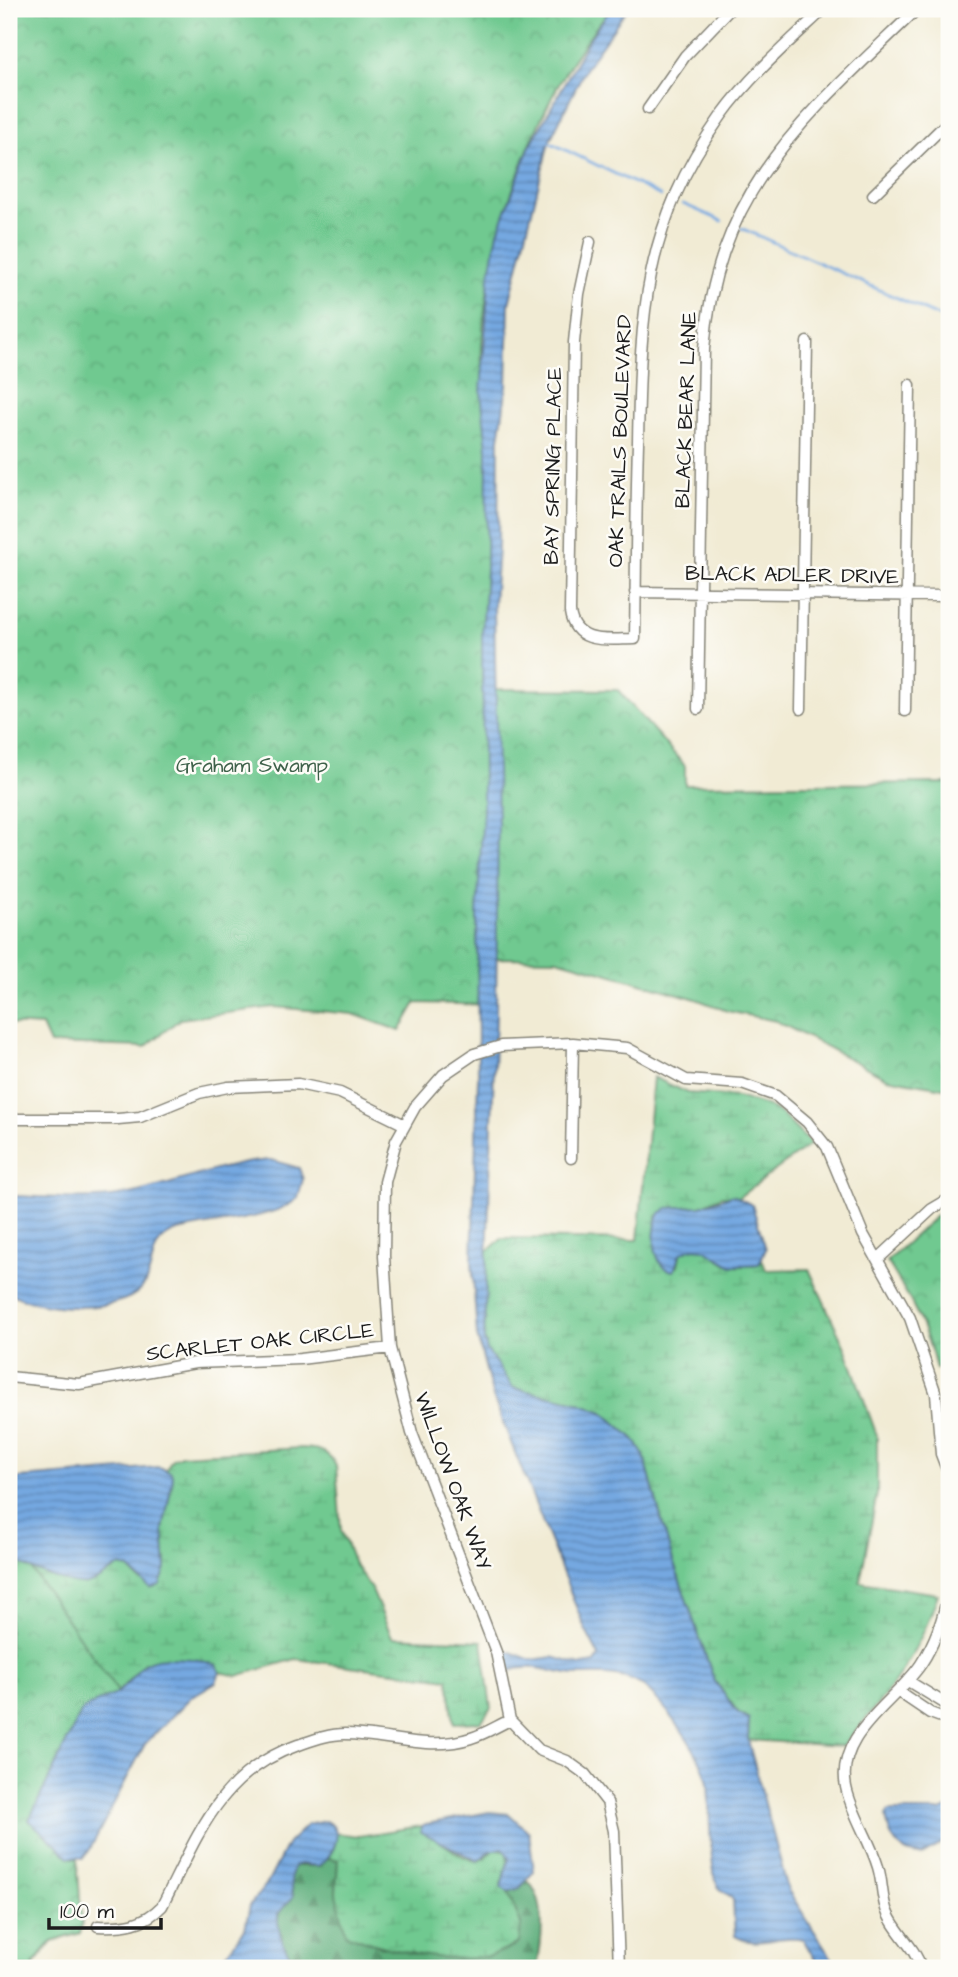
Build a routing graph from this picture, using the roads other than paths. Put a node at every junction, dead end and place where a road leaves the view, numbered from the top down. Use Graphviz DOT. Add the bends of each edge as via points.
graph roads {
  1 [pos="730,9"];
  2 [pos="824,9"];
  3 [pos="917,9"];
  4 [pos="648,109"];
  5 [pos="949,121"];
  6 [pos="873,195"];
  7 [pos="590,242"];
  8 [pos="807,342"];
  9 [pos="910,385"];
  10 [pos="635,592"];
  11 [pos="700,593"];
  12 [pos="803,594"];
  13 [pos="906,596"];
  14 [pos="949,596"];
  15 [pos="635,639"];
  16 [pos="698,709"];
  17 [pos="801,709"];
  18 [pos="905,711"];
  19 [pos="573,1042"];
  20 [pos="9,1119"];
  21 [pos="405,1125"];
  22 [pos="572,1158"];
  23 [pos="949,1199"];
  24 [pos="878,1259"];
  25 [pos="390,1348"];
  26 [pos="9,1377"];
  27 [pos="949,1475"];
  28 [pos="949,1590"];
  29 [pos="908,1681"];
  30 [pos="899,1692"];
  31 [pos="944,1699"];
  32 [pos="949,1706"];
  33 [pos="510,1720"];
  34 [pos="949,1720"];
  35 [pos="98,1926"];
  36 [pos="619,1968"];
  37 [pos="921,1968"];
  1 -- 4 [label="street" via="685,56"];
  2 -- 10 [label="street, OAK TRAILS BOULEVARD" via="723,114 687,172 663,225 640,328"];
  3 -- 11 [label="street, BLACK BEAR LANE" via="788,136 759,177 729,236 712,291 704,349"];
  5 -- 6 [label="street"];
  7 -- 15 [label="street, BAY SPRING PLACE" via="574,342 570,612 575,628 586,637"];
  8 -- 12 [label="street"];
  9 -- 13 [label="street"];
  10 -- 11 [label="street, BLACK ADLER DRIVE"];
  10 -- 15 [label="street, OAK TRAILS BOULEVARD"];
  11 -- 12 [label="street, BLACK ADLER DRIVE"];
  11 -- 16 [label="street, BLACK BEAR LANE"];
  12 -- 13 [label="street, BLACK ADLER DRIVE"];
  12 -- 17 [label="street"];
  13 -- 14 [label="street, BLACK ADLER DRIVE"];
  13 -- 18 [label="street"];
  19 -- 21 [label="street, WILLOW OAK WAY" via="501,1046 474,1054 443,1075"];
  19 -- 22 [label="street"];
  19 -- 24 [label="street, WILLOW OAK WAY" via="627,1048 686,1080 742,1084 776,1096 807,1122 827,1147 846,1198"];
  20 -- 21 [label="street" via="140,1117 199,1093 298,1084 340,1093"];
  21 -- 25 [label="street, WILLOW OAK WAY" via="390,1158 383,1202"];
  23 -- 24 [label="street"];
  24 -- 27 [label="street, WILLOW OAK WAY" via="910,1318 929,1369"];
  25 -- 26 [label="street, SCARLET OAK CIRCLE" via="300,1359 195,1363 79,1384"];
  25 -- 33 [label="street, WILLOW OAK WAY" via="412,1433 496,1652"];
  28 -- 29 [label="street" via="939,1629"];
  29 -- 30 [label="street"];
  29 -- 31 [label="street"];
  30 -- 34 [label="street"];
  30 -- 37 [label="street" via="854,1740 846,1787 878,1866 888,1913"];
  31 -- 32 [label="street"];
  33 -- 35 [label="street" via="450,1743 338,1734 270,1757 236,1782 215,1805 154,1914 128,1926"];
  33 -- 36 [label="street" via="539,1750 585,1774 607,1802 614,1832"];
}
